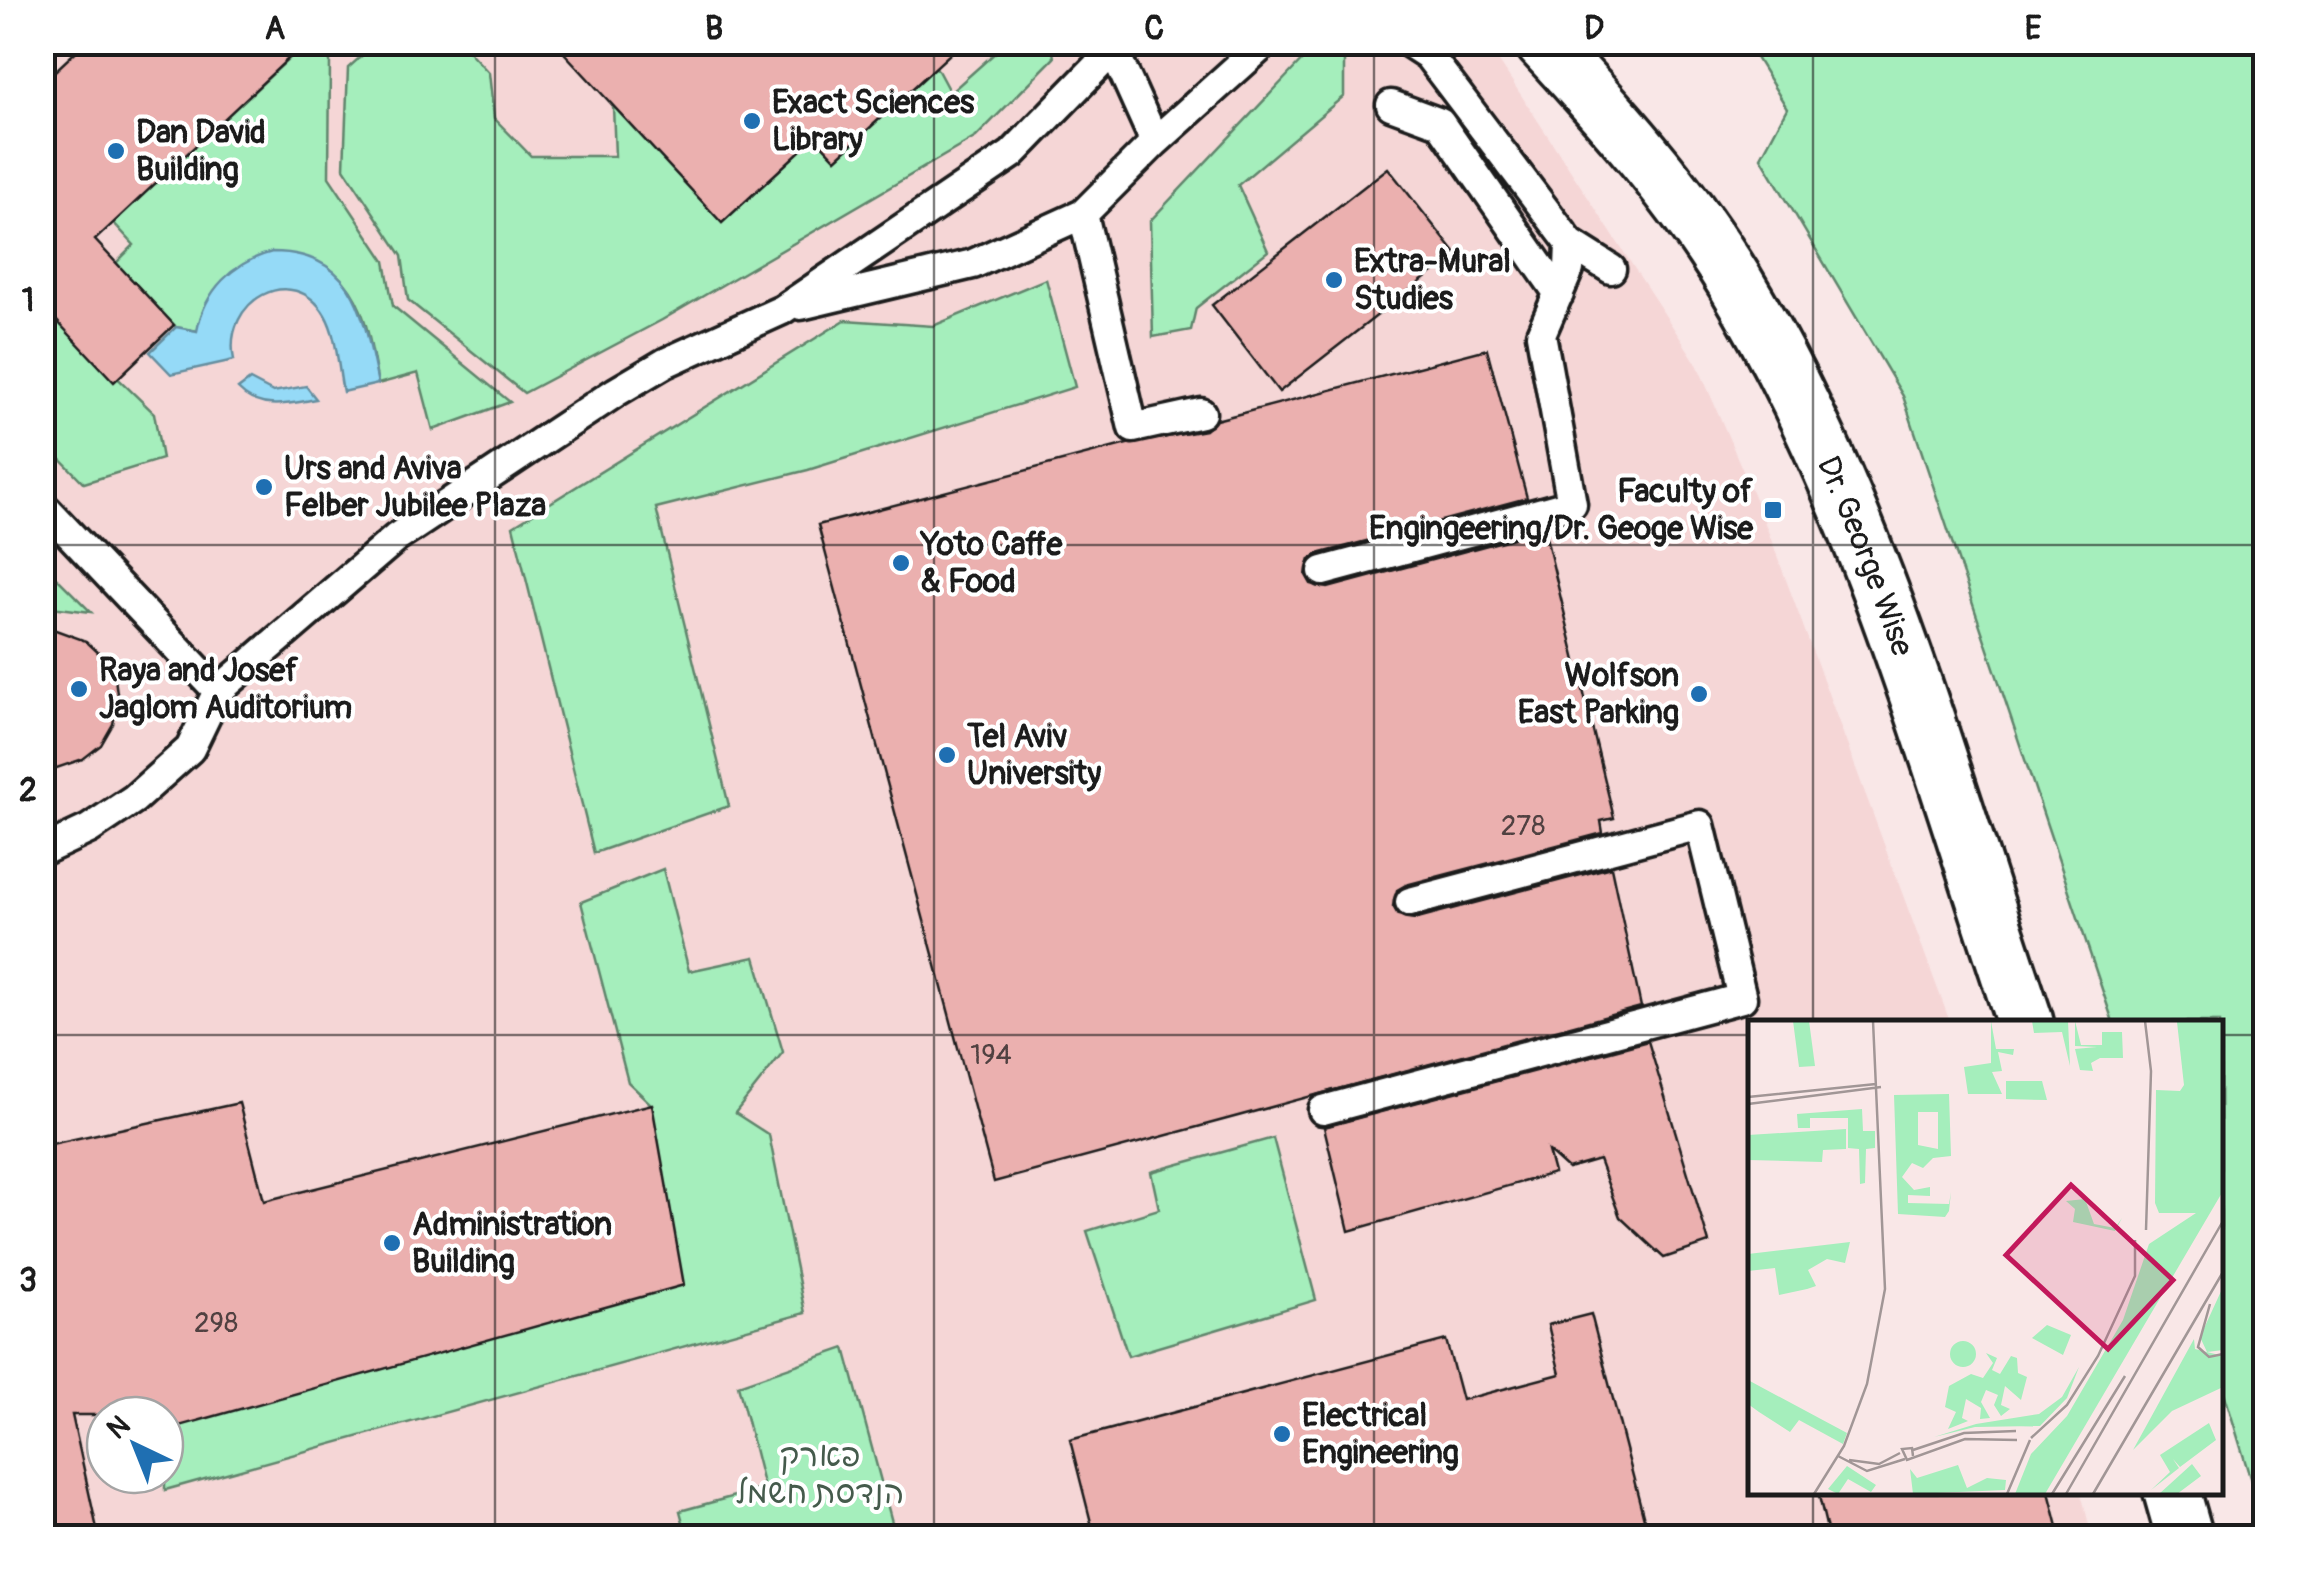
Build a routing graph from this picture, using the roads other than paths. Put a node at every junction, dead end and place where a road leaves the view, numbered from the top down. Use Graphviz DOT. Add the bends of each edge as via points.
graph roads {
  1 [pos="1266,42"];
  2 [pos="1408,42"];
  3 [pos="1544,42"];
  4 [pos="1585,42"];
  5 [pos="1117,45"];
  6 [pos="1391,105"];
  7 [pos="1625,131"];
  8 [pos="1155,142"];
  9 [pos="1082,214"];
  10 [pos="1570,243"];
  11 [pos="1559,294"];
  12 [pos="782,310"];
  13 [pos="1201,413"];
  14 [pos="42,505"];
  15 [pos="1323,570"];
  16 [pos="218,692"];
  17 [pos="42,851"];
  18 [pos="1410,902"];
  19 [pos="2024,1020"];
  20 [pos="1324,1110"];
  21 [pos="2173,1495"];
  22 [pos="2185,1538"];
  1 -- 8 [label="lane"];
  2 -- 10 [label="lane" via="1428,55"];
  3 -- 7 [label="street, Dr. George Wise"];
  4 -- 7 [label="street, Dr. George Wise"];
  5 -- 8 [label="lane"];
  5 -- 12 [label="lane" via="1012,154"];
  6 -- 11 [label="lane" via="1440,123"];
  7 -- 19 [label="street, Dr. George Wise" via="1747,301 1794,387 1871,568"];
  8 -- 9 [label="lane"];
  9 -- 12 [label="lane" via="973,264"];
  9 -- 13 [label="lane" via="1133,428"];
  10 -- 11 [label="lane"];
  10 -- 11 [label="lane" via="1611,268"];
  11 -- 15 [label="lane" via="1541,334 1572,504"];
  12 -- 16 [label="lane" via="664,363 396,538"];
  14 -- 16 [label="lane"];
  16 -- 17 [label="lane" via="190,749 134,799"];
  18 -- 20 [label="lane" via="1700,825 1742,998"];
  21 -- 22 [label="street"];
}
